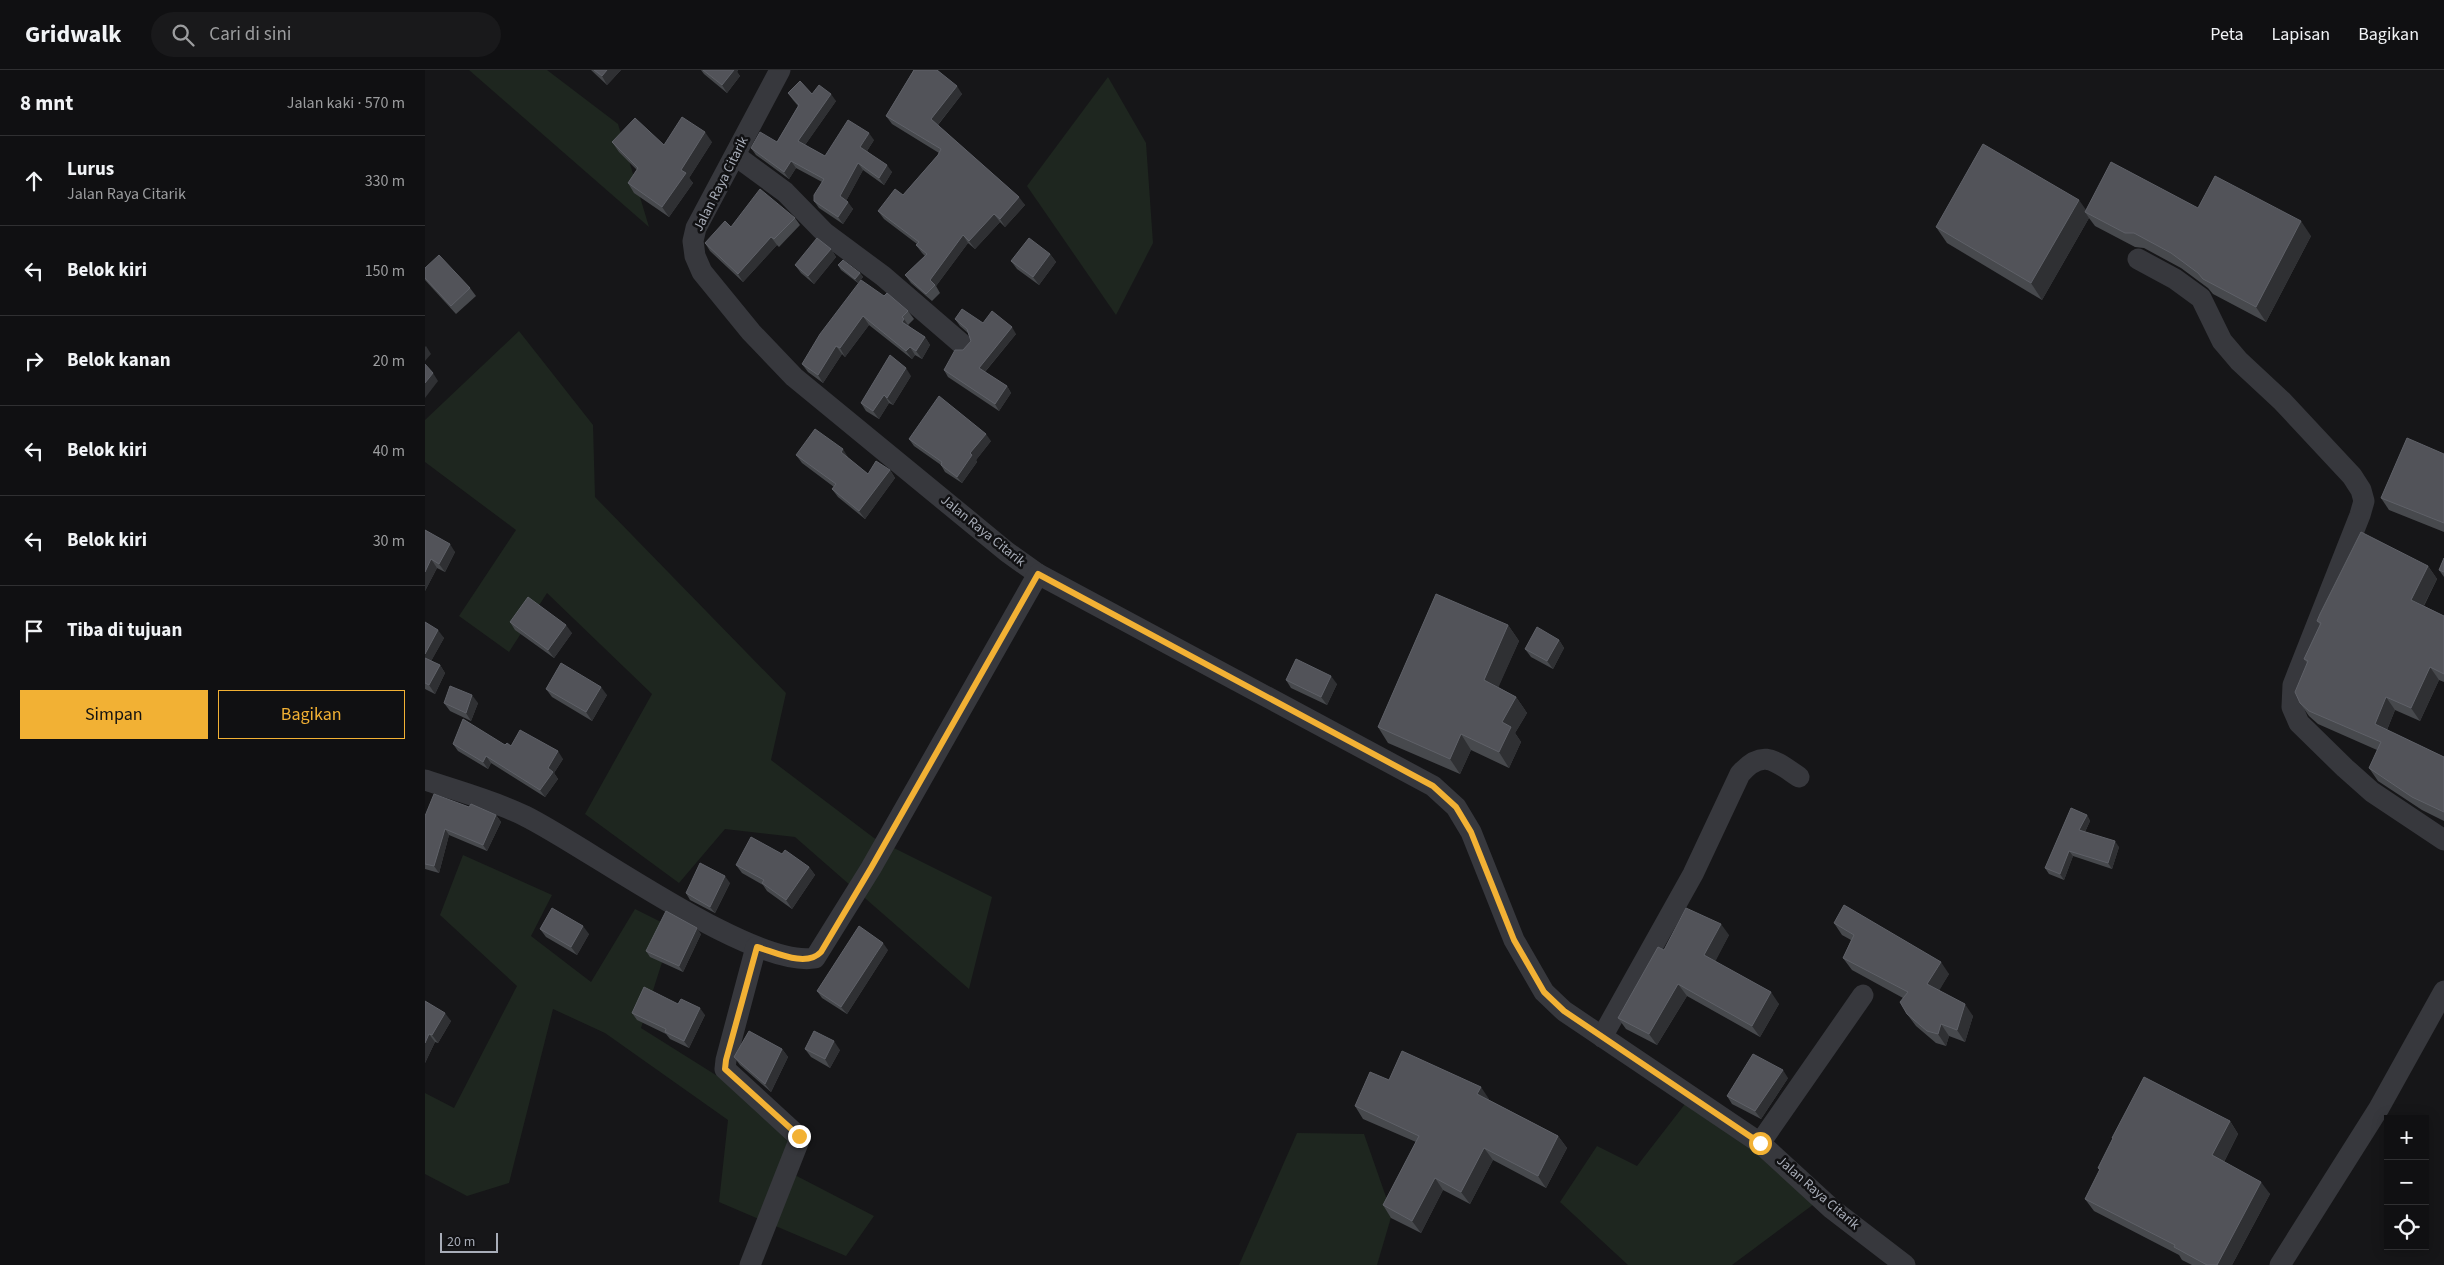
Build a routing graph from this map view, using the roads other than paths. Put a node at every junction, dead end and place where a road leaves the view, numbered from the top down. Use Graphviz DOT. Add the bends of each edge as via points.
graph roads {
  1 [pos="779,70"];
  2 [pos="736,156"];
  3 [pos="2138,259"];
  4 [pos="963,346"];
  5 [pos="1038,574"];
  6 [pos="1799,777"];
  7 [pos="425,780"];
  8 [pos="2444,840"];
  9 [pos="757,947"];
  10 [pos="2444,991"];
  11 [pos="1863,995"];
  12 [pos="1602,1037"];
  13 [pos="1760,1143"];
  14 [pos="750,1265"];
  15 [pos="1905,1265"];
  16 [pos="2280,1265"];
  1 -- 2 [label="street, Jalan Raya Citarik"];
  2 -- 4 [label="street" via="785,192 825,233 883,276"];
  2 -- 5 [label="street, Jalan Raya Citarik" via="693,241 702,272 751,332 794,377"];
  3 -- 8 [label="street" via="2201,298 2222,341 2335,456 2361,490 2364,501 2360,515 2293,685 2292,707 2299,723 2372,792"];
  5 -- 9 [label="street" via="821,952 815,958 804,960"];
  5 -- 12 [label="street, Jalan Raya Citarik" via="1433,786 1456,807 1471,832 1514,940 1544,992 1564,1011"];
  6 -- 12 [label="street" via="1772,759 1765,758 1740,774 1693,874"];
  7 -- 9 [label="street" via="525,815 688,912"];
  9 -- 14 [label="street" via="725,1069 799,1136 799,1143"];
  10 -- 16 [label="street" via="2379,1108"];
  11 -- 13 [label="street"];
  12 -- 13 [label="street, Jalan Raya Citarik"];
  13 -- 15 [label="street, Jalan Raya Citarik" via="1833,1209"];
}
